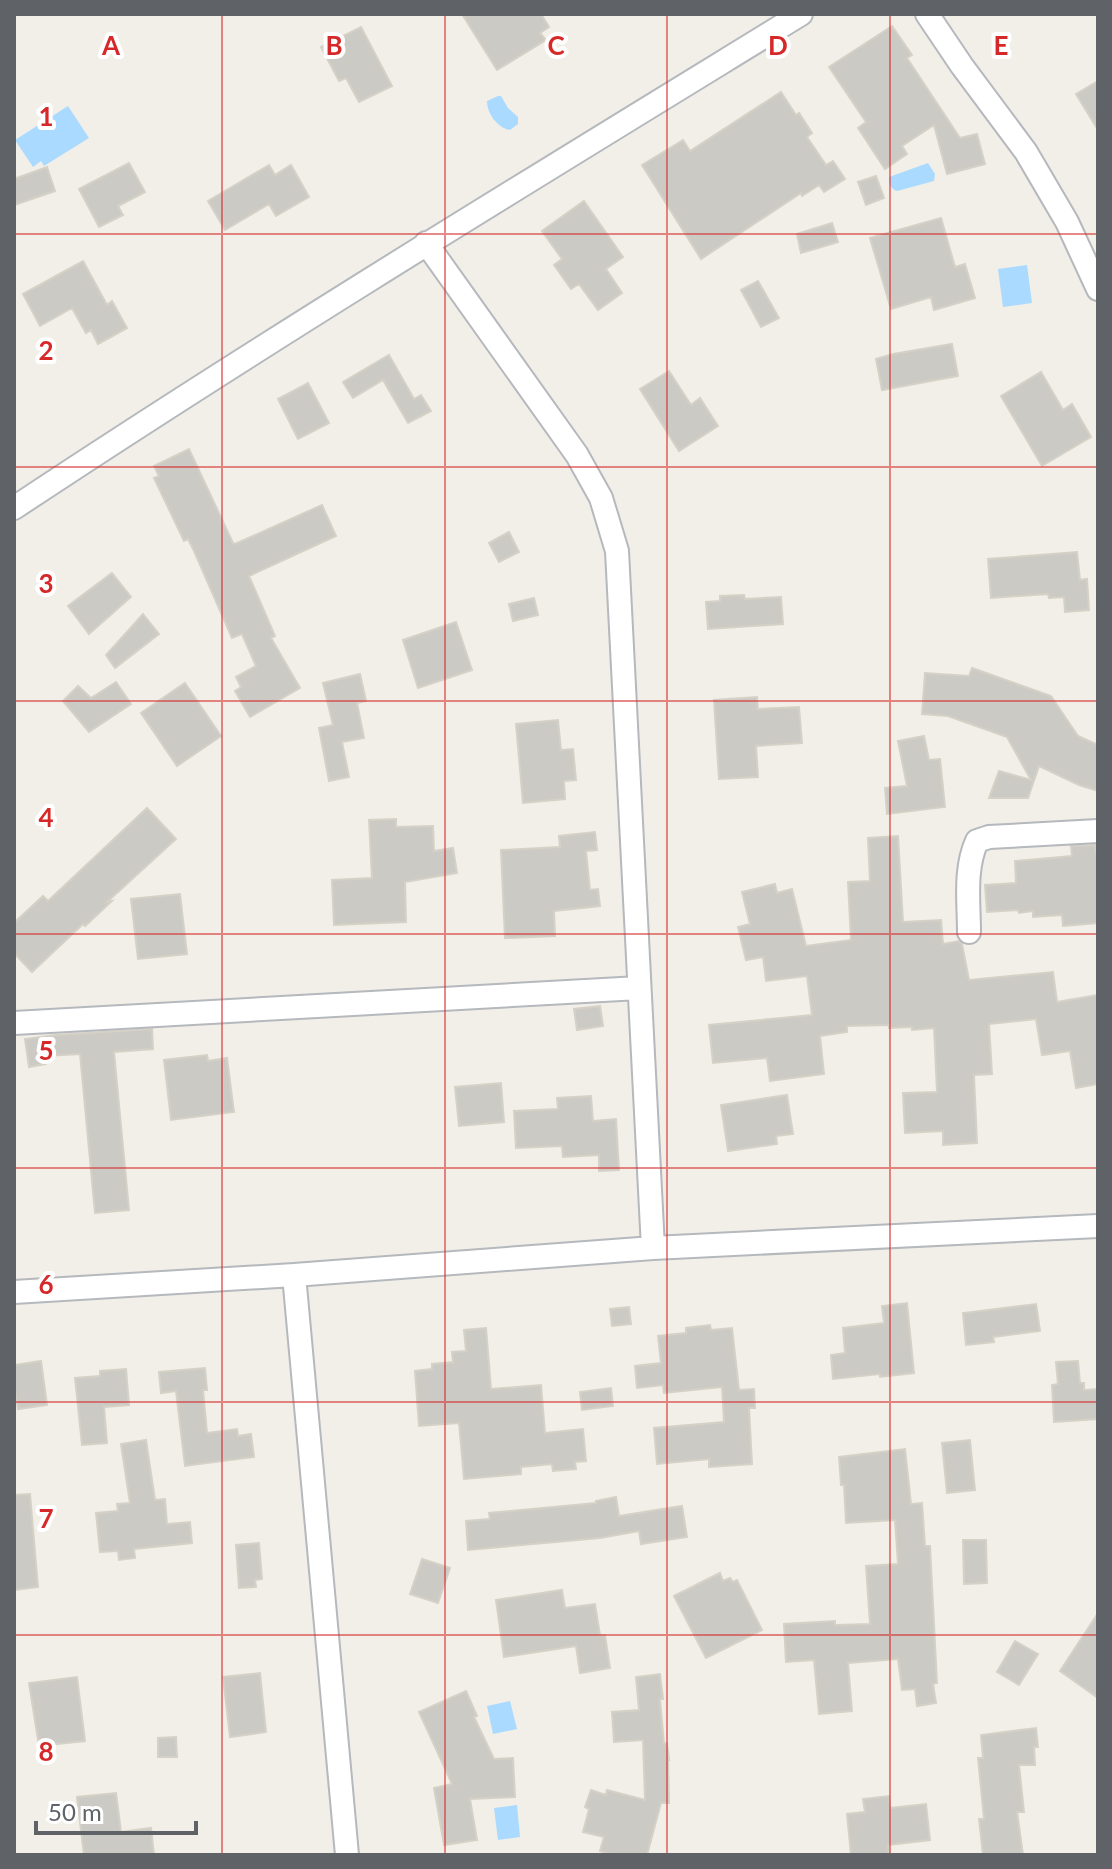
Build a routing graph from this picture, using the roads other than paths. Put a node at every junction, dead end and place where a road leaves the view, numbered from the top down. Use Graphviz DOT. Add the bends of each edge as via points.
graph roads {
  1 [pos="801,14"];
  2 [pos="927,14"];
  3 [pos="426,243"];
  4 [pos="1098,289"];
  5 [pos="14,508"];
  6 [pos="1098,831"];
  7 [pos="969,932"];
  8 [pos="639,988"];
  9 [pos="14,1023"];
  10 [pos="1098,1226"];
  11 [pos="653,1248"];
  12 [pos="294,1275"];
  13 [pos="14,1292"];
  14 [pos="347,1855"];
  1 -- 3 [label="street"];
  2 -- 4 [label="street" via="1026,152"];
  3 -- 5 [label="street"];
  3 -- 8 [label="street" via="577,455 601,498 617,551"];
  6 -- 7 [label="street" via="977,841 971,854"];
  8 -- 9 [label="street"];
  8 -- 11 [label="street"];
  10 -- 11 [label="street"];
  11 -- 12 [label="street"];
  12 -- 13 [label="street"];
  12 -- 14 [label="street"];
}
